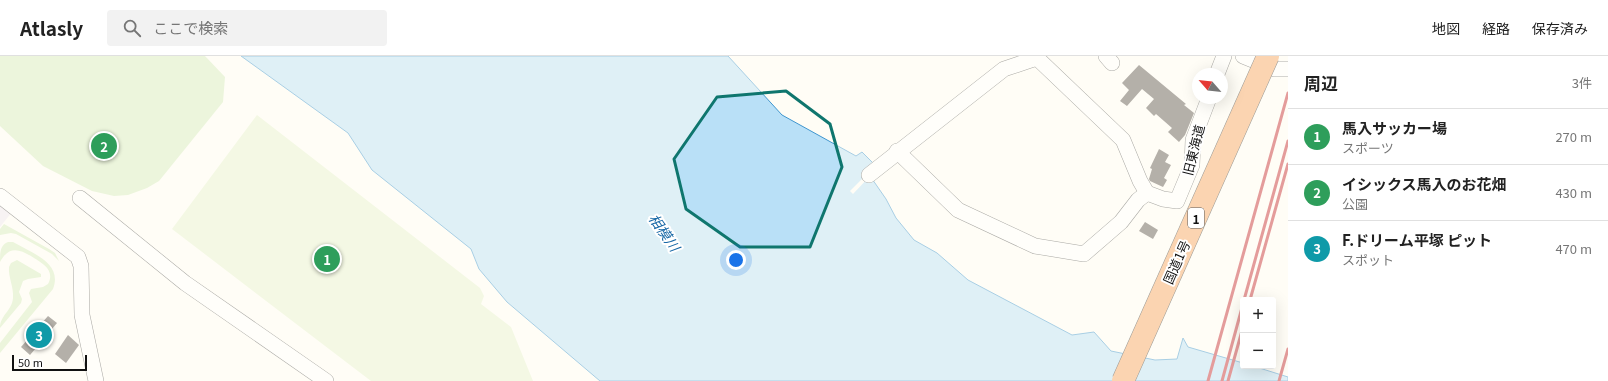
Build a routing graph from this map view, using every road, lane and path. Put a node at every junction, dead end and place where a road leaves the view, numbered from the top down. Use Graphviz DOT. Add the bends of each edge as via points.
graph roads {
  1 [pos="1224,56"];
  2 [pos="1243,56"];
  3 [pos="1268,56"];
  4 [pos="1037,57"];
  5 [pos="1220,68"];
  6 [pos="1288,69"];
  7 [pos="1207,104"];
  8 [pos="897,152"];
  9 [pos="869,175"];
  10 [pos="1147,193"];
  11 [pos="0,196"];
  12 [pos="80,198"];
  13 [pos="96,381"];
  14 [pos="326,381"];
  15 [pos="1123,381"];
  1 -- 5 [label="street"];
  2 -- 6 [label="street" via="1275,69"];
  3 -- 15 [label="highway, 国道1号 / 1, bridge"];
  4 -- 8 [label="street" via="1004,69"];
  4 -- 10 [label="street" via="1123,140"];
  7 -- 10 [label="street, 旧東海道" via="1193,140 1192,165 1177,201"];
  8 -- 9 [label="street"];
  8 -- 10 [label="street" via="958,210 1035,246 1084,254 1122,222 1138,200"];
  11 -- 13 [label="street" via="78,258 82,315"];
  12 -- 14 [label="street" via="185,283"];
}
